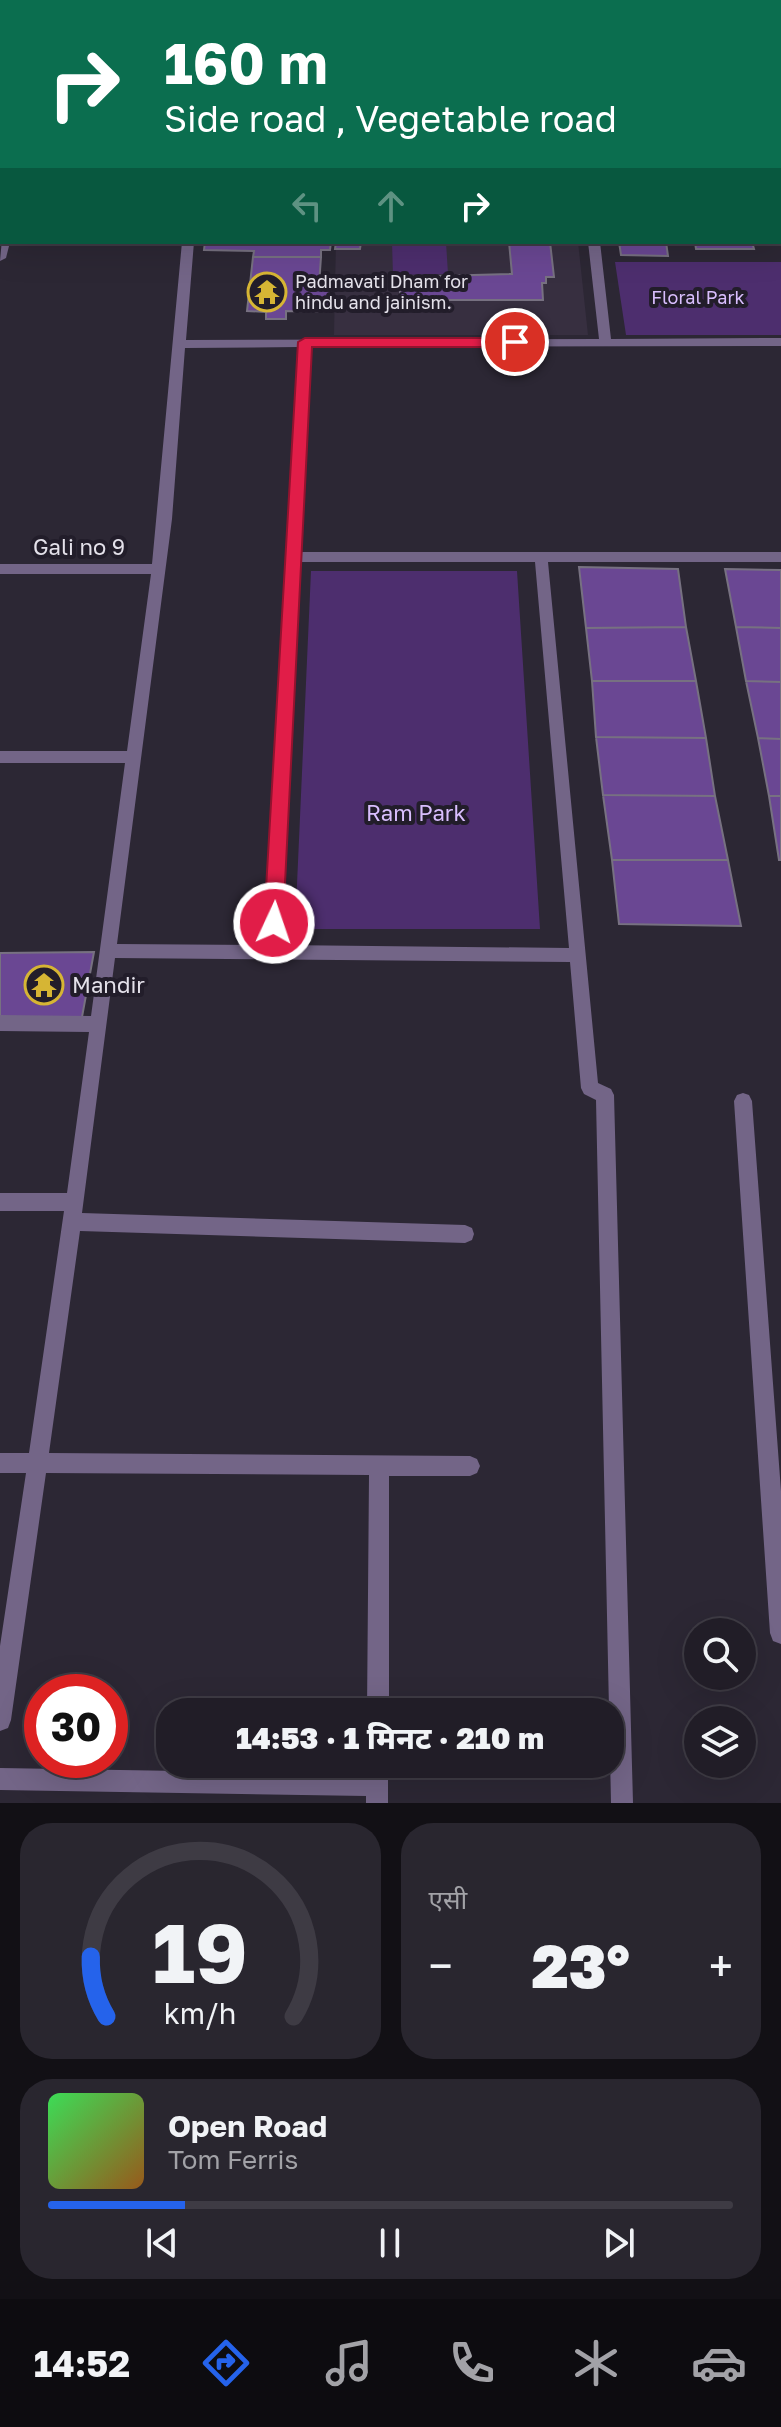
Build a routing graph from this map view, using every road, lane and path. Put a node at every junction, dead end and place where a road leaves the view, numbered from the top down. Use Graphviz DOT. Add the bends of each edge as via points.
graph roads {
  1 [pos="188,244"];
  2 [pos="594,244"];
  3 [pos="305,342"];
  4 [pos="605,342"];
  5 [pos="781,342"];
  6 [pos="180,344"];
  7 [pos="293,557"];
  8 [pos="541,557"];
  9 [pos="781,557"];
  10 [pos="0,569"];
  11 [pos="158,569"];
  12 [pos="0,757"];
  13 [pos="134,757"];
  14 [pos="108,951"];
  15 [pos="272,953"];
  16 [pos="578,955"];
  17 [pos="0,1023"];
  18 [pos="99,1024"];
  19 [pos="743,1101"];
  20 [pos="0,1202"];
  21 [pos="73,1212"];
  22 [pos="465,1234"];
  23 [pos="0,1463"];
  24 [pos="37,1463"];
  25 [pos="379,1465"];
  26 [pos="470,1466"];
  27 [pos="781,1633"];
  28 [pos="378,1698"];
  29 [pos="0,1720"];
  30 [pos="0,1779"];
  31 [pos="377,1784"];
  32 [pos="622,1803"];
  1 -- 6 [label="street"];
  2 -- 4 [label="street"];
  3 -- 4 [label="street"];
  3 -- 6 [label="street"];
  3 -- 7 [label="street"];
  4 -- 5 [label="street"];
  6 -- 11 [label="street"];
  7 -- 8 [label="street"];
  7 -- 15 [label="street"];
  8 -- 9 [label="street"];
  8 -- 16 [label="street"];
  10 -- 11 [label="street, Gali no 9"];
  11 -- 13 [label="street"];
  12 -- 13 [label="street"];
  13 -- 14 [label="street"];
  14 -- 15 [label="street"];
  14 -- 18 [label="street"];
  15 -- 16 [label="street"];
  16 -- 32 [label="street" via="590,1088 605,1095"];
  17 -- 18 [label="street"];
  18 -- 21 [label="street"];
  19 -- 27 [label="street"];
  20 -- 21 [label="street"];
  21 -- 22 [label="street"];
  21 -- 24 [label="street"];
  23 -- 24 [label="street"];
  24 -- 25 [label="street"];
  24 -- 29 [label="street"];
  25 -- 26 [label="street"];
  25 -- 28 [label="street"];
  30 -- 31 [label="street"];
}
